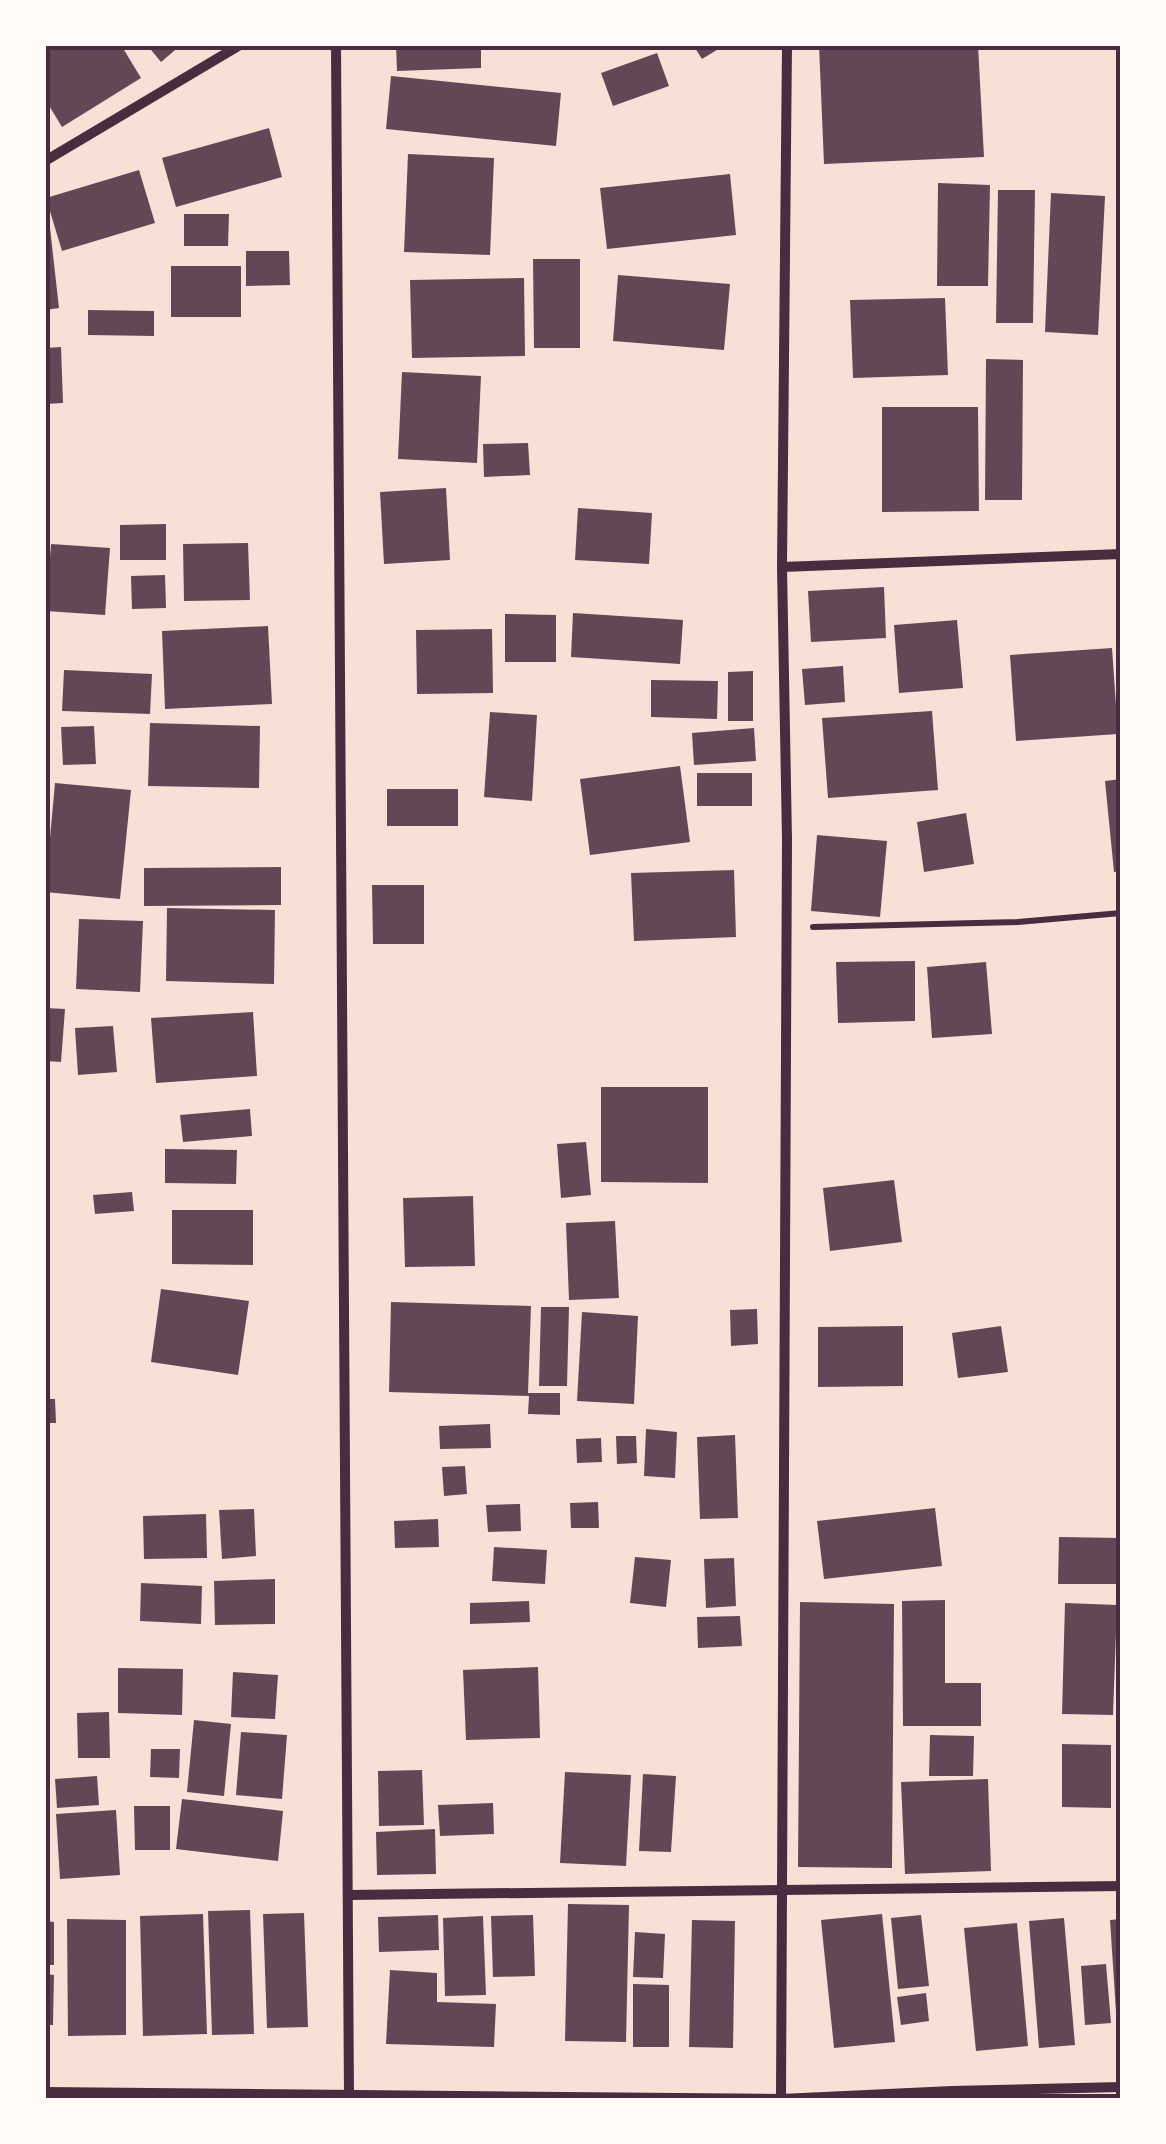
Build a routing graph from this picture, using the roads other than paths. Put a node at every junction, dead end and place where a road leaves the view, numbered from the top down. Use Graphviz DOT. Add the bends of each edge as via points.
graph roads {
  1 [pos="240,45"];
  2 [pos="336,45"];
  3 [pos="787,45"];
  4 [pos="45,162"];
  5 [pos="1121,554"];
  6 [pos="782,566"];
  7 [pos="1121,1886"];
  8 [pos="782,1890"];
  9 [pos="348,1895"];
  10 [pos="1121,2088"];
  11 [pos="45,2092"];
  12 [pos="952,2095"];
  13 [pos="348,2097"];
  14 [pos="781,2099"];
  1 -- 4 [label="street"];
  2 -- 9 [label="street"];
  3 -- 6 [label="street"];
  5 -- 6 [label="street"];
  6 -- 8 [label="street"];
  7 -- 8 [label="street"];
  8 -- 9 [label="street"];
  8 -- 14 [label="street"];
  9 -- 13 [label="street"];
  10 -- 12 [label="street"];
  11 -- 13 [label="street"];
  12 -- 14 [label="street"];
  13 -- 14 [label="street"];
}
